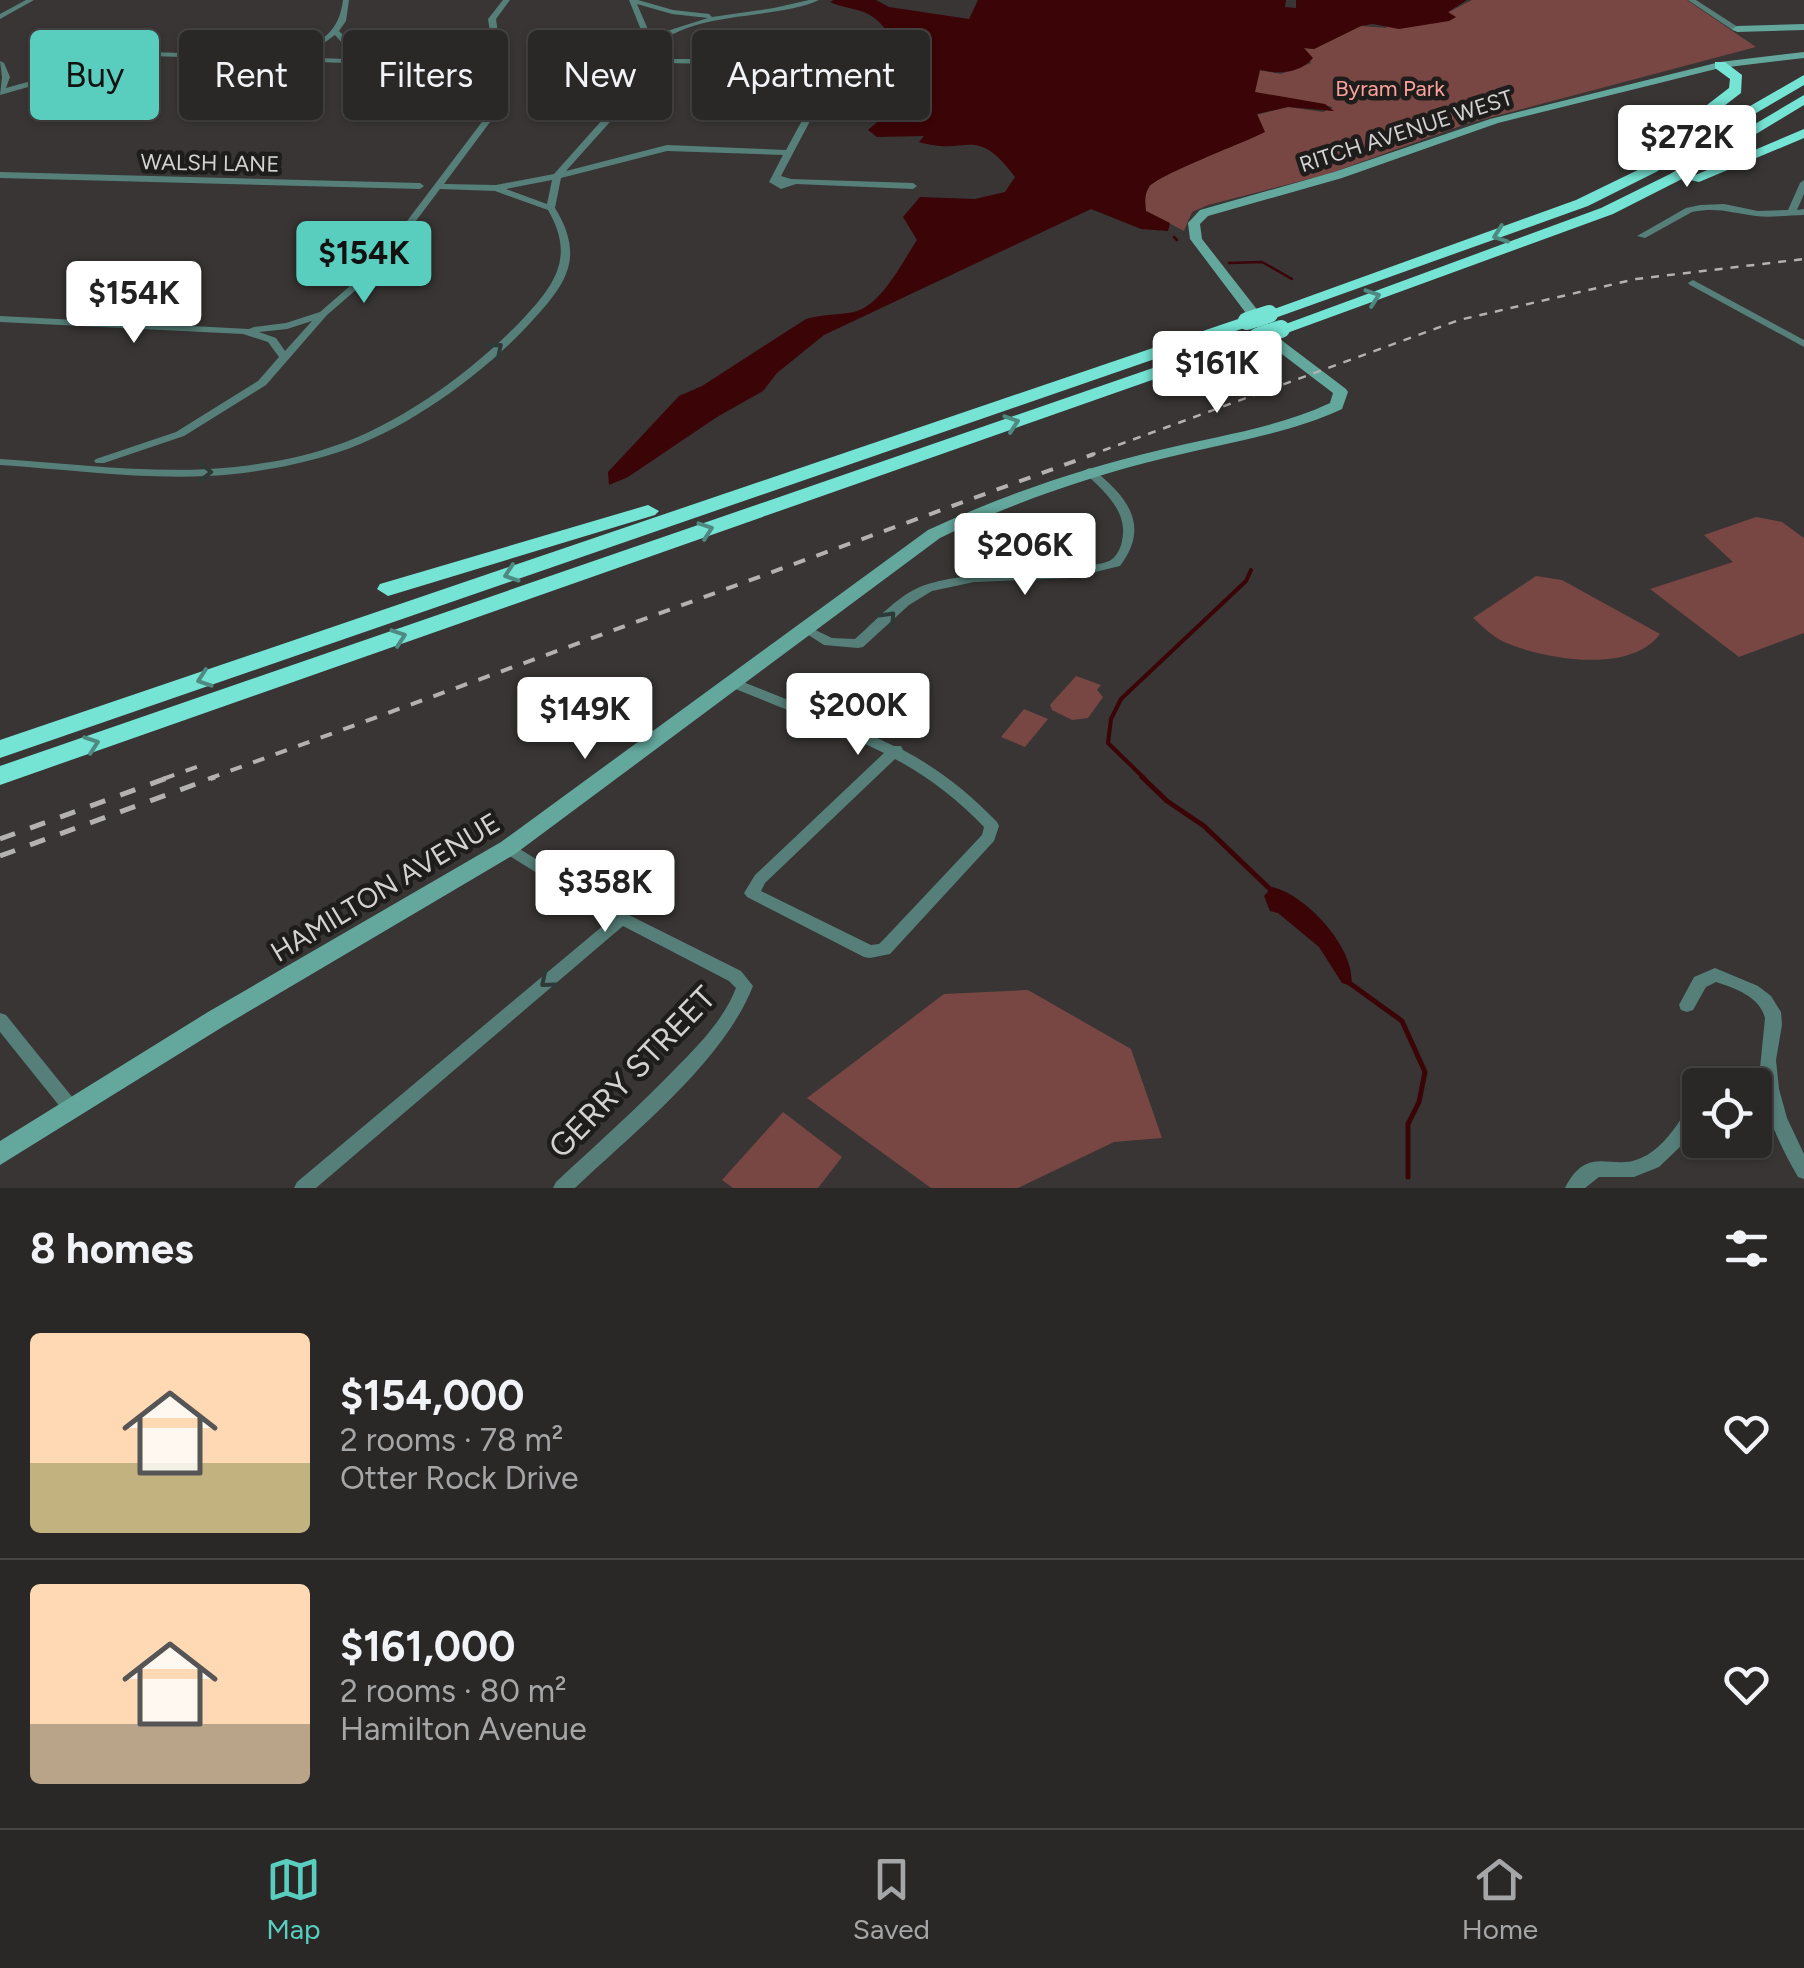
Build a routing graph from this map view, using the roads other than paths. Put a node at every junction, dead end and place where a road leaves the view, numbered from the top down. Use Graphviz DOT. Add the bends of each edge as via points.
graph roads {
  1 [pos="30,0"];
  2 [pos="346,0"];
  3 [pos="507,0"];
  4 [pos="633,0"];
  5 [pos="816,0"];
  6 [pos="1691,0"];
  7 [pos="0,16"];
  8 [pos="728,16"];
  9 [pos="1804,27"];
  10 [pos="1737,29"];
  11 [pos="493,30"];
  12 [pos="646,30"];
  13 [pos="337,32"];
  14 [pos="672,33"];
  15 [pos="343,39"];
  16 [pos="323,41"];
  17 [pos="1771,47"];
  18 [pos="1804,52"];
  19 [pos="179,56"];
  20 [pos="0,63"];
  21 [pos="672,63"];
  22 [pos="1720,64"];
  23 [pos="1804,78"];
  24 [pos="0,92"];
  25 [pos="1804,98"];
  26 [pos="488,120"];
  27 [pos="607,120"];
  28 [pos="1804,133"];
  29 [pos="786,153"];
  30 [pos="0,175"];
  31 [pos="558,176"];
  32 [pos="1804,183"];
  33 [pos="420,186"];
  34 [pos="439,186"];
  35 [pos="913,186"];
  36 [pos="496,188"];
  37 [pos="551,208"];
  38 [pos="1563,211"];
  39 [pos="1798,212"];
  40 [pos="1588,220"];
  41 [pos="1642,236"];
  42 [pos="1694,283"];
  43 [pos="1238,296"];
  44 [pos="324,313"];
  45 [pos="0,320"];
  46 [pos="1275,321"];
  47 [pos="1252,329"];
  48 [pos="244,331"];
  49 [pos="1804,344"];
  50 [pos="284,356"];
  51 [pos="934,429"];
  52 [pos="162,443"];
  53 [pos="0,462"];
  54 [pos="73,466"];
  55 [pos="169,472"];
  56 [pos="1089,472"];
  57 [pos="388,589"];
  58 [pos="805,629"];
  59 [pos="733,683"];
  60 [pos="0,749"];
  61 [pos="896,750"];
  62 [pos="0,776"];
  63 [pos="508,848"];
  64 [pos="622,918"];
  65 [pos="1687,1005"];
  66 [pos="0,1020"];
  67 [pos="1769,1068"];
  68 [pos="1772,1096"];
  69 [pos="71,1108"];
  70 [pos="1682,1132"];
  71 [pos="0,1154"];
  72 [pos="1804,1171"];
  73 [pos="302,1188"];
  74 [pos="562,1188"];
  75 [pos="1574,1188"];
  1 -- 7 [label="street"];
  2 -- 13 [label="street"];
  3 -- 11 [label="street" via="492,19"];
  4 -- 8 [label="street" via="672,12"];
  4 -- 12 [label="street"];
  5 -- 8 [label="street"];
  6 -- 10 [label="street"];
  8 -- 14 [label="street"];
  9 -- 10 [label="main road"];
  10 -- 17 [label="main road"];
  13 -- 15 [label="street"];
  13 -- 16 [label="street"];
  17 -- 18 [label="main road, RITCH AVENUE WEST"];
  17 -- 22 [label="main road, RITCH AVENUE WEST"];
  19 -- 24 [label="street" via="136,55"];
  20 -- 24 [label="street" via="6,77"];
  21 -- 29 [label="street" via="754,67 804,80 814,88 815,104"];
  22 -- 38 [label="highway" via="1737,78 1736,90 1638,166"];
  22 -- 43 [label="main road, RITCH AVENUE WEST" via="1466,128 1338,176 1204,213 1194,223 1196,239"];
  23 -- 38 [label="highway" via="1651,169"];
  25 -- 40 [label="highway"];
  26 -- 34 [label="street"];
  27 -- 31 [label="street"];
  28 -- 40 [label="highway"];
  29 -- 31 [label="street" via="667,148"];
  29 -- 35 [label="street" via="773,182 778,186 793,180"];
  30 -- 33 [label="street, WALSH LANE"];
  31 -- 36 [label="street"];
  31 -- 37 [label="street"];
  32 -- 39 [label="street"];
  34 -- 36 [label="street"];
  34 -- 44 [label="street" via="376,268"];
  36 -- 37 [label="street"];
  55 -- 37 [label="street, one-way" via="301,463 411,415 506,342 554,288 568,250 566,229"];
  38 -- 46 [label="highway, one-way"];
  39 -- 41 [label="street" via="1700,208"];
  46 -- 40 [label="highway, one-way"];
  42 -- 49 [label="street"];
  43 -- 56 [label="main road, HAMILTON AVENUE" via="1275,342 1341,392 1337,406 1304,420"];
  44 -- 48 [label="street"];
  44 -- 50 [label="street"];
  45 -- 48 [label="street"];
  46 -- 47 [label="highway, bridge"];
  47 -- 51 [label="highway"];
  62 -- 47 [label="highway, one-way"];
  48 -- 50 [label="street" via="272,340"];
  50 -- 52 [label="street" via="248,394"];
  51 -- 57 [label="highway"];
  51 -- 60 [label="highway, one-way"];
  52 -- 54 [label="street"];
  52 -- 55 [label="street" via="156,456"];
  53 -- 54 [label="street"];
  54 -- 55 [label="street"];
  56 -- 58 [label="main road, HAMILTON AVENUE" via="934,534"];
  58 -- 56 [label="street, one-way" via="829,642 858,644 928,588 974,578 1070,574 1116,562 1127,545 1128,518"];
  58 -- 59 [label="main road, HAMILTON AVENUE"];
  59 -- 61 [label="street"];
  59 -- 63 [label="main road, HAMILTON AVENUE"];
  61 -- 61 [label="street" via="754,887 752,894 876,952 892,942 992,826"];
  63 -- 64 [label="street"];
  63 -- 69 [label="main road, HAMILTON AVENUE"];
  64 -- 73 [label="street, one-way"];
  64 -- 74 [label="street, GERRY STREET" via="736,976 744,996 715,1038"];
  65 -- 67 [label="street" via="1700,982 1715,975 1768,1004 1774,1020"];
  66 -- 69 [label="street"];
  68 -- 72 [label="street"];
  69 -- 71 [label="main road, HAMILTON AVENUE"];
  70 -- 75 [label="street" via="1646,1166 1594,1169"];
}
